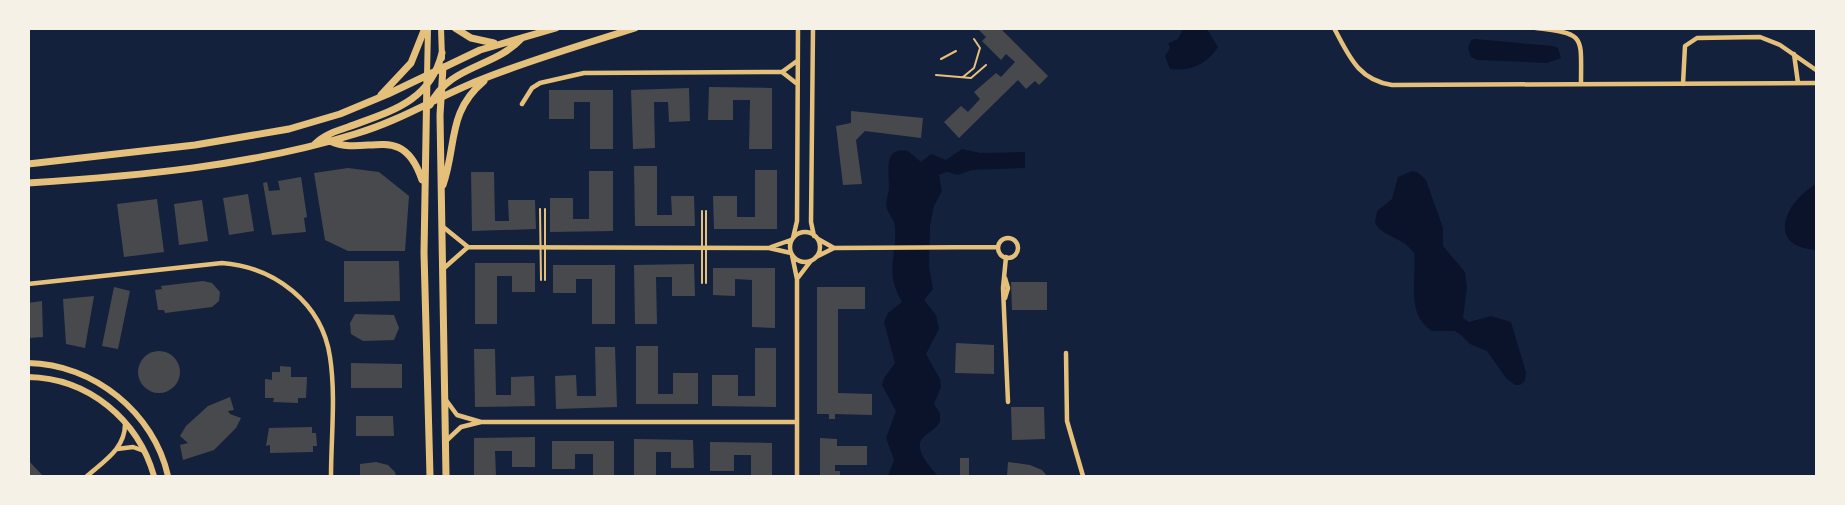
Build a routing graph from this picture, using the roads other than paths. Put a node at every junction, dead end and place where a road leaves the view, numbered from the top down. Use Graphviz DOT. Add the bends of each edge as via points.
graph roads {
  1 [pos="427,28"];
  2 [pos="441,28"];
  3 [pos="455,28"];
  4 [pos="556,28"];
  5 [pos="634,28"];
  6 [pos="798,28"];
  7 [pos="813,28"];
  8 [pos="1334,28"];
  9 [pos="1339,28"];
  10 [pos="1536,28"];
  11 [pos="1338,37"];
  12 [pos="522,38"];
  13 [pos="974,39"];
  14 [pos="500,43"];
  15 [pos="956,51"];
  16 [pos="442,53"];
  17 [pos="1794,54"];
  18 [pos="941,59"];
  19 [pos="797,61"];
  20 [pos="986,66"];
  21 [pos="440,69"];
  22 [pos="1816,70"];
  23 [pos="464,71"];
  24 [pos="782,72"];
  25 [pos="936,75"];
  26 [pos="427,76"];
  27 [pos="491,76"];
  28 [pos="963,77"];
  29 [pos="1798,83"];
  30 [pos="1816,83"];
  31 [pos="797,84"];
  32 [pos="1581,84"];
  33 [pos="1683,84"];
  34 [pos="442,86"];
  35 [pos="427,87"];
  36 [pos="463,88"];
  37 [pos="440,99"];
  38 [pos="374,100"];
  39 [pos="522,104"];
  40 [pos="428,106"];
  41 [pos="330,141"];
  42 [pos="313,146"];
  43 [pos="28,164"];
  44 [pos="28,183"];
  45 [pos="424,188"];
  46 [pos="441,190"];
  47 [pos="540,209"];
  48 [pos="545,209"];
  49 [pos="704,211"];
  50 [pos="442,226"];
  51 [pos="815,237"];
  52 [pos="792,239"];
  53 [pos="468,247"];
  54 [pos="543,247"];
  55 [pos="704,248"];
  56 [pos="769,248"];
  57 [pos="834,248"];
  58 [pos="999,248"];
  59 [pos="792,254"];
  60 [pos="1006,257"];
  61 [pos="815,259"];
  62 [pos="443,269"];
  63 [pos="797,279"];
  64 [pos="541,280"];
  65 [pos="545,280"];
  66 [pos="704,283"];
  67 [pos="28,284"];
  68 [pos="1066,353"];
  69 [pos="28,363"];
  70 [pos="28,377"];
  71 [pos="446,400"];
  72 [pos="1008,402"];
  73 [pos="124,420"];
  74 [pos="481,422"];
  75 [pos="797,422"];
  76 [pos="446,442"];
  77 [pos="117,449"];
  78 [pos="145,452"];
  79 [pos="87,477"];
  80 [pos="154,477"];
  81 [pos="168,477"];
  82 [pos="332,477"];
  83 [pos="430,477"];
  84 [pos="446,477"];
  85 [pos="797,477"];
  86 [pos="1083,477"];
  1 -- 26 [label="street"];
  1 -- 38 [label="main road" via="403,74"];
  2 -- 16 [label="street"];
  3 -- 14 [label="main road" via="471,38"];
  4 -- 12 [label="main road"];
  5 -- 27 [label="main road"];
  6 -- 19 [label="street"];
  7 -- 51 [label="street" via="811,222"];
  8 -- 11 [label="street"];
  9 -- 11 [label="street"];
  10 -- 32 [label="street" via="1568,32 1577,38 1581,49"];
  11 -- 32 [label="street" via="1357,69 1382,84"];
  12 -- 14 [label="main road"];
  12 -- 23 [label="main road" via="507,51"];
  13 -- 28 [label="lane" via="980,48 975,66"];
  14 -- 21 [label="main road"];
  15 -- 18 [label="lane"];
  16 -- 21 [label="main road"];
  17 -- 22 [label="street"];
  17 -- 29 [label="street"];
  17 -- 33 [label="street" via="1760,37 1692,39 1684,51"];
  19 -- 24 [label="street"];
  19 -- 31 [label="street"];
  20 -- 28 [label="lane" via="974,77"];
  21 -- 26 [label="main road"];
  21 -- 34 [label="main road"];
  21 -- 35 [label="main road"];
  23 -- 34 [label="main road"];
  23 -- 36 [label="main road" via="452,82"];
  24 -- 31 [label="street"];
  24 -- 39 [label="street" via="584,73 540,83"];
  25 -- 28 [label="lane"];
  26 -- 35 [label="main road"];
  26 -- 38 [label="main road"];
  27 -- 36 [label="main road"];
  27 -- 46 [label="main road" via="472,93 459,113"];
  29 -- 30 [label="street"];
  29 -- 33 [label="street"];
  31 -- 52 [label="street" via="797,221"];
  32 -- 33 [label="street"];
  34 -- 37 [label="main road"];
  34 -- 40 [label="main road"];
  35 -- 40 [label="main road"];
  35 -- 42 [label="main road" via="412,99 327,135"];
  36 -- 37 [label="main road"];
  37 -- 40 [label="main road"];
  37 -- 46 [label="main road"];
  38 -- 43 [label="main road" via="315,122 262,134"];
  40 -- 41 [label="main road" via="373,129"];
  40 -- 45 [label="main road"];
  41 -- 42 [label="main road"];
  41 -- 45 [label="main road" via="346,146 378,143 397,147 413,161"];
  42 -- 44 [label="main road" via="193,167"];
  45 -- 83 [label="main road"];
  46 -- 50 [label="main road"];
  47 -- 54 [label="lane"];
  48 -- 54 [label="lane"];
  49 -- 55 [label="lane"];
  50 -- 53 [label="street"];
  50 -- 62 [label="main road"];
  51 -- 52 [label="street" via="801,233"];
  51 -- 57 [label="street"];
  51 -- 61 [label="street" via="820,245"];
  52 -- 56 [label="street"];
  52 -- 59 [label="street"];
  53 -- 54 [label="street"];
  53 -- 62 [label="street"];
  54 -- 55 [label="street"];
  54 -- 64 [label="lane"];
  54 -- 65 [label="lane"];
  55 -- 56 [label="street"];
  55 -- 66 [label="lane"];
  56 -- 59 [label="street"];
  57 -- 58 [label="street"];
  57 -- 61 [label="street"];
  58 -- 60 [label="street"];
  58 -- 60 [label="street" via="1006,238 1016,242 1017,251"];
  59 -- 61 [label="street" via="804,262"];
  59 -- 63 [label="street"];
  60 -- 72 [label="street"];
  61 -- 63 [label="street"];
  62 -- 71 [label="main road"];
  63 -- 75 [label="street"];
  67 -- 82 [label="street" via="222,263 252,268 286,285 312,312 328,347 332,379"];
  68 -- 86 [label="street" via="1067,421"];
  69 -- 81 [label="street" via="71,371 122,399 153,437"];
  70 -- 73 [label="street" via="85,390"];
  71 -- 74 [label="street" via="460,417"];
  71 -- 76 [label="main road"];
  73 -- 77 [label="street" via="124,435"];
  73 -- 78 [label="street"];
  74 -- 75 [label="street"];
  74 -- 76 [label="street" via="461,427"];
  75 -- 85 [label="street"];
  76 -- 84 [label="main road"];
  77 -- 78 [label="street" via="133,447"];
  77 -- 79 [label="street"];
  78 -- 80 [label="street"];
}
